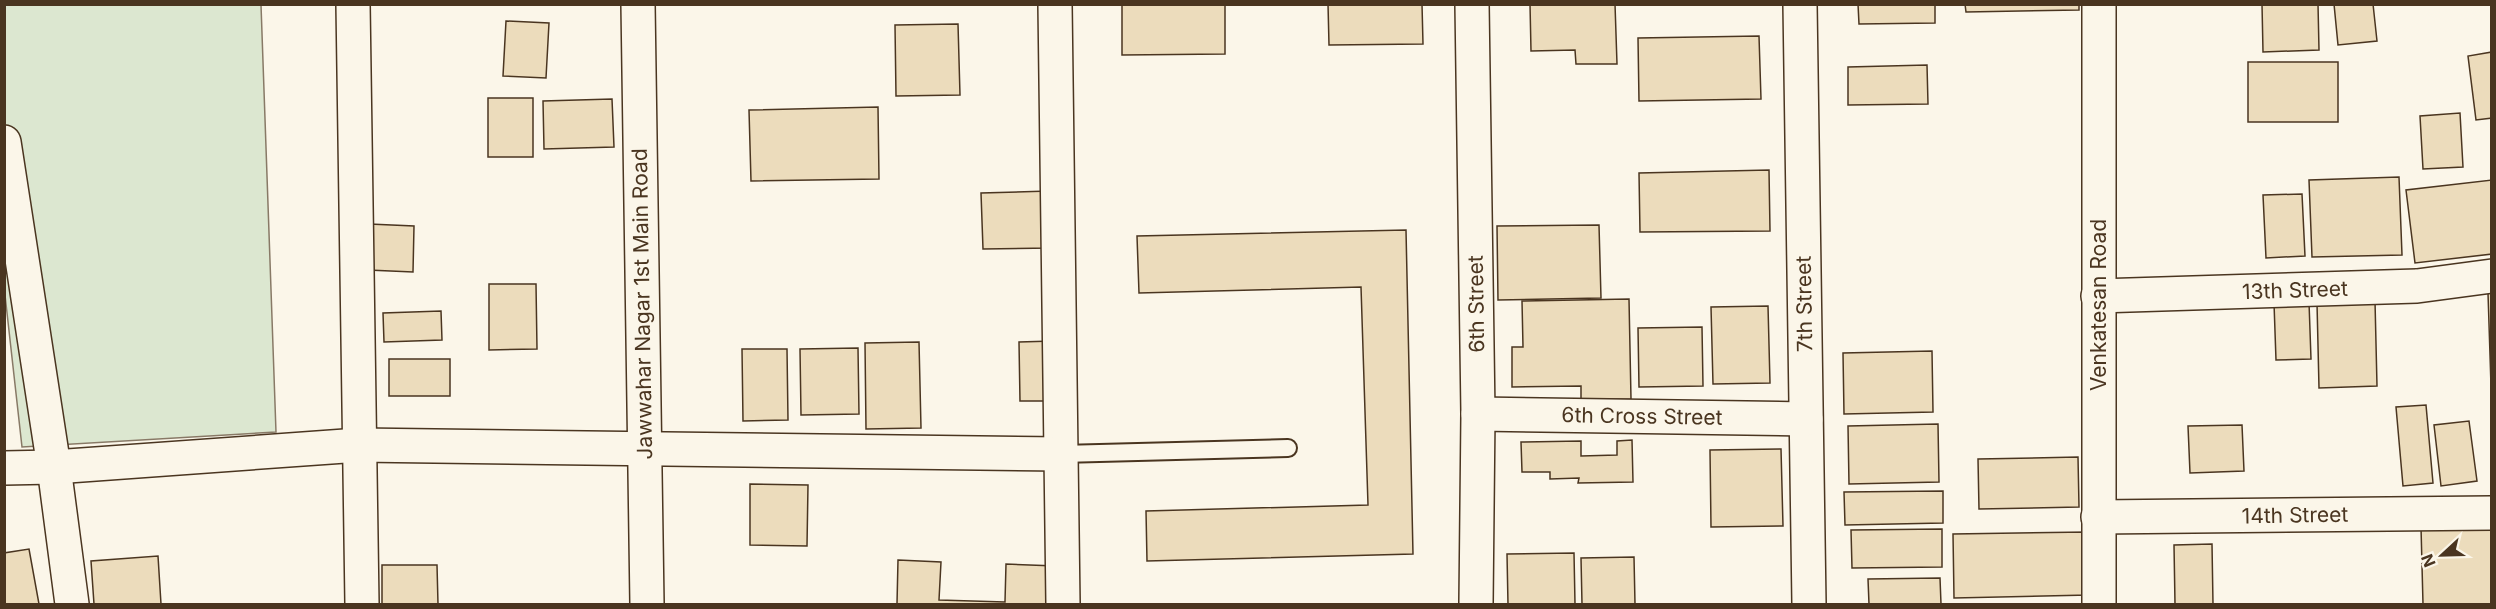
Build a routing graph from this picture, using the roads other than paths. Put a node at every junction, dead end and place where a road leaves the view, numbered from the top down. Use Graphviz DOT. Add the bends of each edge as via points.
graph roads {
  1 [pos="353,4"];
  2 [pos="638,4"];
  3 [pos="1054,4"];
  4 [pos="1472,4"];
  5 [pos="1800,4"];
  6 [pos="2099,4"];
  7 [pos="4,142"];
  8 [pos="2492,276"];
  9 [pos="2098,296"];
  10 [pos="1478,414"];
  11 [pos="1806,419"];
  12 [pos="359,445"];
  13 [pos="1288,448"];
  14 [pos="645,449"];
  15 [pos="1061,454"];
  16 [pos="54,467"];
  17 [pos="4,468"];
  18 [pos="2492,513"];
  19 [pos="2098,517"];
  20 [pos="72,604"];
  21 [pos="362,604"];
  22 [pos="647,604"];
  23 [pos="1063,604"];
  24 [pos="1476,604"];
  25 [pos="1809,604"];
  26 [pos="2099,604"];
  1 -- 12 [label="street"];
  2 -- 14 [label="street, Jawwahar Nagar 1st Main Road"];
  3 -- 15 [label="street"];
  4 -- 10 [label="street, 6th Street"];
  5 -- 11 [label="street, 7th Street"];
  6 -- 9 [label="street, Venkatesan Road"];
  7 -- 16 [label="street"];
  8 -- 9 [label="street, 13th Street" via="2417,286"];
  9 -- 19 [label="street, Venkatesan Road"];
  10 -- 11 [label="street, 6th Cross Street"];
  10 -- 24 [label="street, 6th Street"];
  11 -- 25 [label="street, 7th Street"];
  12 -- 14 [label="street"];
  12 -- 16 [label="street"];
  12 -- 21 [label="street"];
  13 -- 15 [label="lane"];
  14 -- 15 [label="street"];
  14 -- 22 [label="street, Jawwahar Nagar 1st Main Road"];
  15 -- 23 [label="street"];
  16 -- 17 [label="street"];
  16 -- 20 [label="street"];
  18 -- 19 [label="street, 14th Street"];
  19 -- 26 [label="street, Venkatesan Road"];
}
